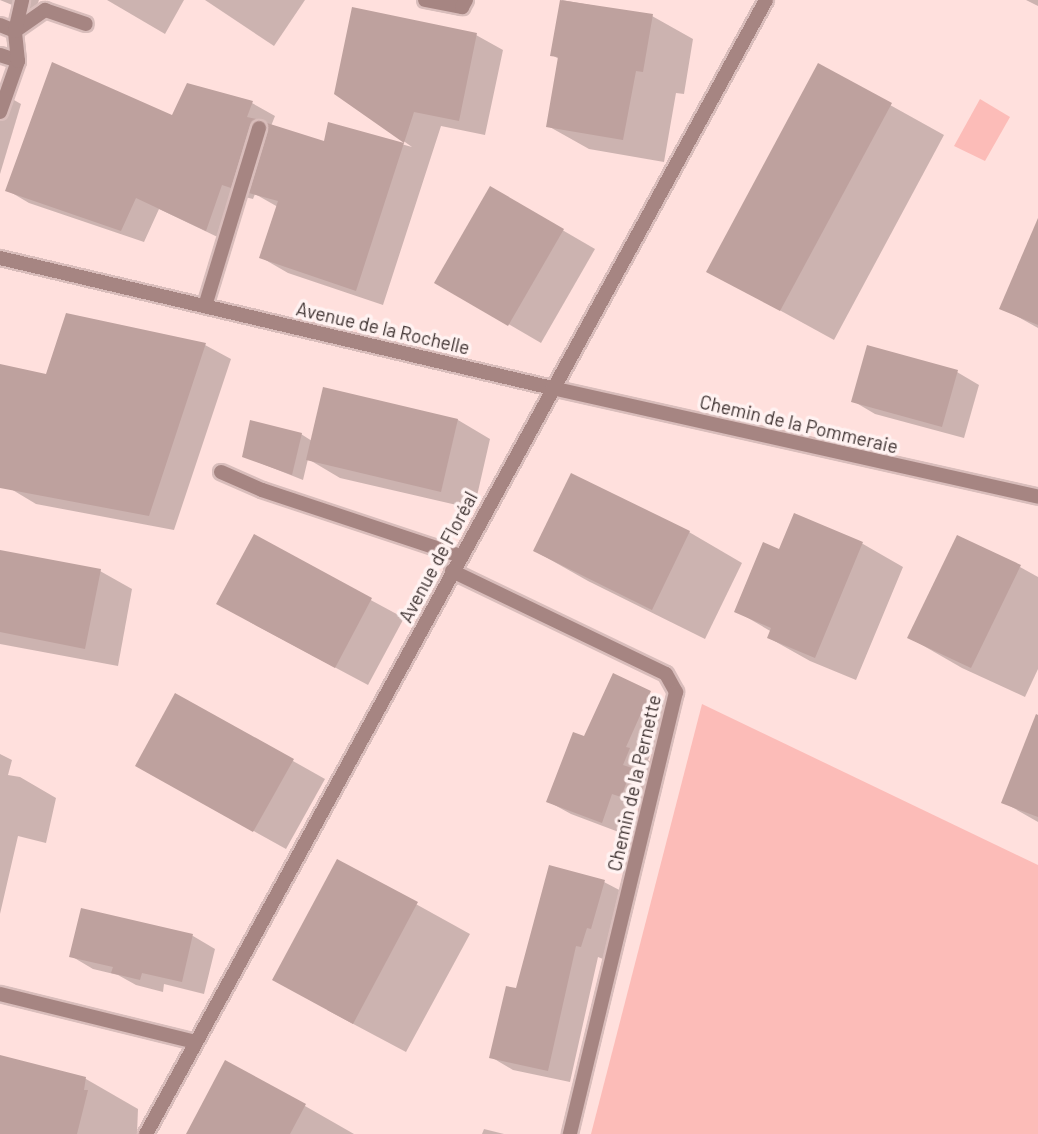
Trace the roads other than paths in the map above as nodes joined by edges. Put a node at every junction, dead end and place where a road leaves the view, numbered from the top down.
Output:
1 (22, 0) edge
2 (425, 0) edge
3 (466, 0) edge
4 (766, 0) edge
5 (86, 23) dead end
6 (0, 25) edge
7 (15, 31) junction
8 (0, 55) edge
9 (18, 61) junction
10 (0, 112) edge
11 (259, 128) dead end
12 (0, 258) edge
13 (205, 306) junction
14 (552, 388) junction
15 (221, 472) dead end
16 (1038, 497) edge
17 (460, 556) junction
18 (452, 571) junction
19 (0, 994) edge
20 (195, 1042) junction
21 (146, 1134) edge
22 (570, 1134) edge

1 - 7 street
2 - 3 street
4 - 14 street, Avenue de Floréal
5 - 7 street
6 - 7 street
7 - 9 street
8 - 9 street
9 - 10 street
11 - 13 street
12 - 13 street, Avenue de la Rochelle
13 - 14 street, Avenue de la Rochelle
14 - 16 street, Chemin de la Pommeraie
14 - 17 street, Avenue de Floréal
15 - 17 street
17 - 18 street, Avenue de Floréal
18 - 20 street, Avenue de Floréal
18 - 22 street, Chemin de la Pernette
19 - 20 street
20 - 21 street, Avenue de Floréal

